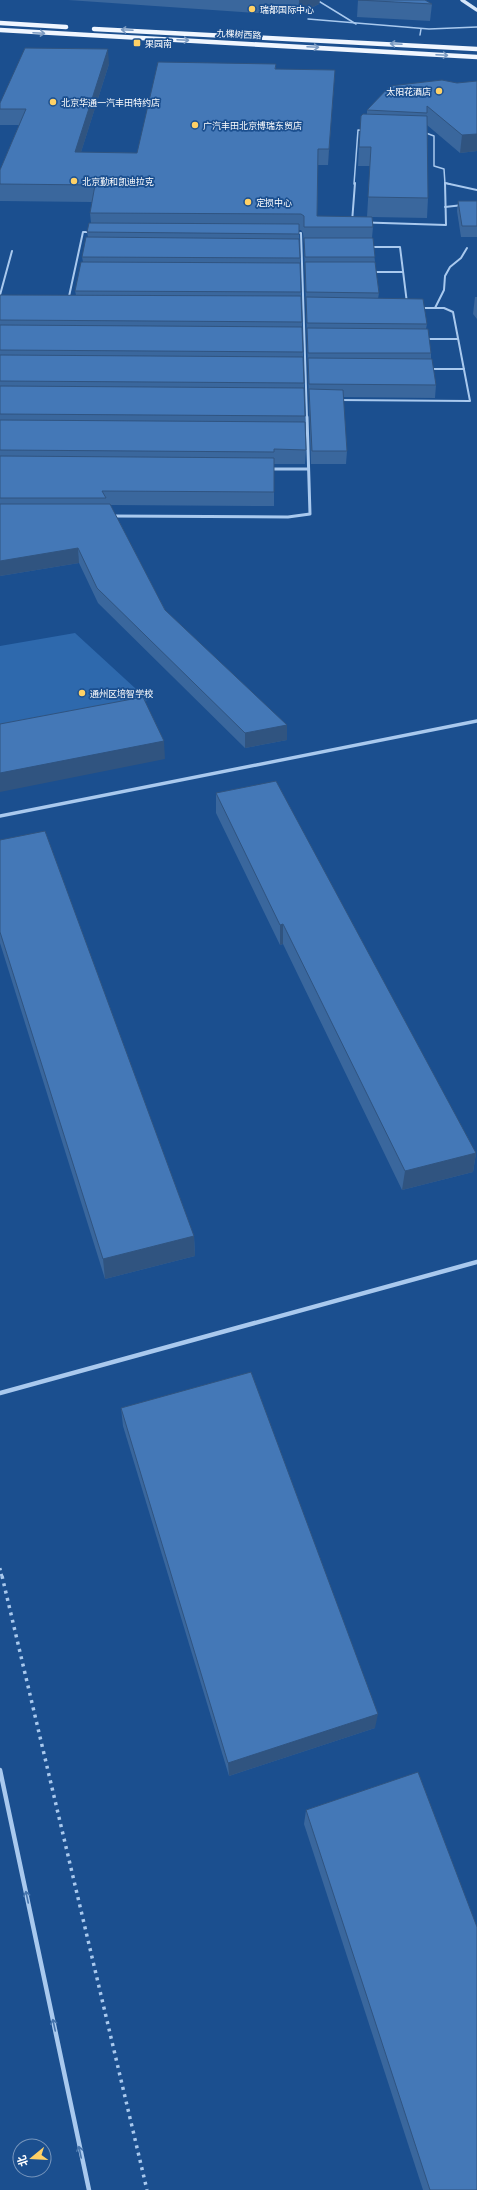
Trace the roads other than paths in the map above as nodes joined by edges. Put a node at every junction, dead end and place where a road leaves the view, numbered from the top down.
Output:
1 (317, 0) edge
2 (462, 0) edge
3 (477, 10) edge
4 (308, 19) dead end
5 (0, 23) edge
6 (356, 24) junction
7 (477, 27) edge
8 (73, 28) dead end
9 (89, 28) dead end
10 (421, 28) junction
11 (0, 30) edge
12 (420, 35) dead end
13 (477, 49) edge
14 (477, 57) edge
15 (444, 182) junction
16 (477, 190) edge
17 (469, 204) edge
18 (445, 207) junction
19 (98, 232) edge
20 (293, 233) edge
21 (80, 246) junction
22 (88, 246) edge
23 (301, 247) junction
24 (309, 247) edge
25 (362, 247) edge
26 (294, 248) edge
27 (467, 248) dead end
28 (12, 251) dead end
29 (74, 271) junction
30 (82, 271) edge
31 (310, 271) edge
32 (294, 272) edge
33 (302, 272) junction
34 (372, 272) edge
35 (403, 272) junction
36 (0, 295) edge
37 (67, 305) edge
38 (295, 307) edge
39 (303, 307) junction
40 (311, 307) edge
41 (408, 307) edge
42 (415, 308) edge
43 (435, 308) junction
44 (296, 338) edge
45 (304, 338) junction
46 (312, 338) edge
47 (420, 339) edge
48 (458, 339) junction
49 (298, 368) edge
50 (305, 368) junction
51 (313, 368) edge
52 (424, 369) edge
53 (464, 369) junction
54 (299, 400) edge
55 (306, 400) junction
56 (314, 400) edge
57 (337, 400) edge
58 (299, 433) edge
59 (307, 434) junction
60 (265, 469) edge
61 (308, 469) junction
62 (104, 516) edge
63 (477, 721) edge
64 (0, 816) edge
65 (477, 1262) edge
66 (0, 1393) edge
67 (0, 1770) edge
68 (88, 2190) edge

1 - 6 street
2 - 3 main road
4 - 6 lane
5 - 8 main road
6 - 10 lane
7 - 10 lane
13 -> 9 main road, 九棵树西路
10 - 12 lane
11 -> 14 main road, 九棵树西路
15 - 16 street
15 - 18 street
15 - 18 street
17 - 18 street
19 - 21 street
20 - 23 street
21 - 22 street
21 - 29 street
23 - 24 street
23 - 26 street
23 - 33 street
25 - 35 street
27 - 43 street
28 - 36 street
29 - 30 street
29 - 37 street
31 - 33 street
32 - 33 street
33 - 39 street
34 - 35 street
35 - 41 street
38 - 39 street
39 - 40 street
39 - 45 street
42 - 43 street
43 - 48 street
44 - 45 street
45 - 46 street
45 - 50 street
47 - 48 street
48 - 53 street
49 - 50 street
50 - 51 street
50 - 55 street
52 - 53 street
53 - 57 street
54 - 55 street
55 - 56 street
55 - 59 street
58 - 59 street
59 - 61 street
60 - 61 street
61 - 62 street
63 - 64 street
65 - 66 street
68 -> 67 lane

